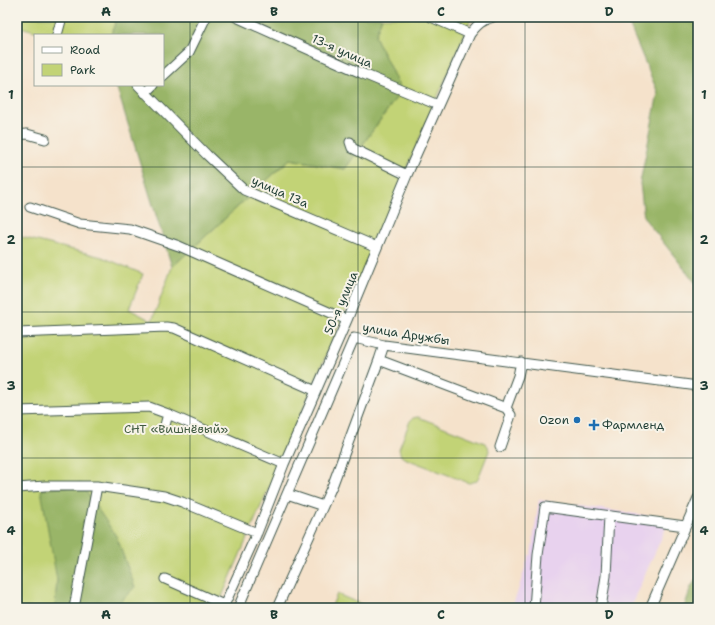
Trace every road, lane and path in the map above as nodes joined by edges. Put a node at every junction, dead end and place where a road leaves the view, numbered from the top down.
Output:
1 (62, 17) edge
2 (206, 17) edge
3 (236, 17) edge
4 (432, 17) edge
5 (493, 17) edge
6 (57, 34) edge
7 (470, 34) junction
8 (164, 75) edge
9 (139, 86) edge
10 (152, 86) edge
11 (145, 93) junction
12 (438, 105) junction
13 (17, 135) edge
14 (45, 139) dead end
15 (350, 142) dead end
16 (407, 175) junction
17 (30, 207) dead end
18 (377, 247) junction
19 (347, 320) junction
20 (17, 333) edge
21 (384, 344) junction
22 (379, 360) junction
23 (521, 362) junction
24 (698, 386) edge
25 (316, 391) junction
26 (506, 408) junction
27 (17, 411) edge
28 (168, 414) junction
29 (164, 429) dead end
30 (500, 447) dead end
31 (284, 464) junction
32 (97, 486) junction
33 (17, 488) edge
34 (287, 494) junction
35 (698, 498) edge
36 (323, 506) junction
37 (609, 516) junction
38 (685, 526) junction
39 (257, 533) junction
40 (165, 579) dead end
41 (224, 607) edge
42 (74, 608) edge
43 (238, 608) edge
44 (277, 608) edge
45 (534, 608) edge
46 (601, 608) edge
47 (650, 608) edge

1 - 6 street
2 - 8 street
3 - 12 street, 13-я улица
4 - 7 street
5 - 7 street, 50-я улица
7 - 12 street, 50-я улица
9 - 11 street, улица 13а
10 - 11 street
11 - 18 street, улица 13а
12 - 16 street, 50-я улица
13 - 14 street
15 - 16 street
16 - 18 street, 50-я улица
17 - 19 street
18 - 19 street, 50-я улица
19 - 25 street, 50-я улица
20 - 25 street
21 - 22 street
21 - 23 street, улица Дружбы
21 - 34 street, улица Дружбы
22 - 26 street
22 - 36 street
23 - 24 street, улица Дружбы
23 - 26 street
25 - 31 street, 50-я улица
26 - 30 street
27 - 28 street
28 - 29 street
28 - 31 street
31 - 39 street, 50-я улица
32 - 33 street
32 - 39 street
32 - 42 street
34 - 36 street
34 - 43 street, улица Дружбы
35 - 38 street
36 - 44 street
37 - 38 street
37 - 45 street
37 - 46 street
38 - 47 street
39 - 41 street, 50-я улица
40 - 41 street

